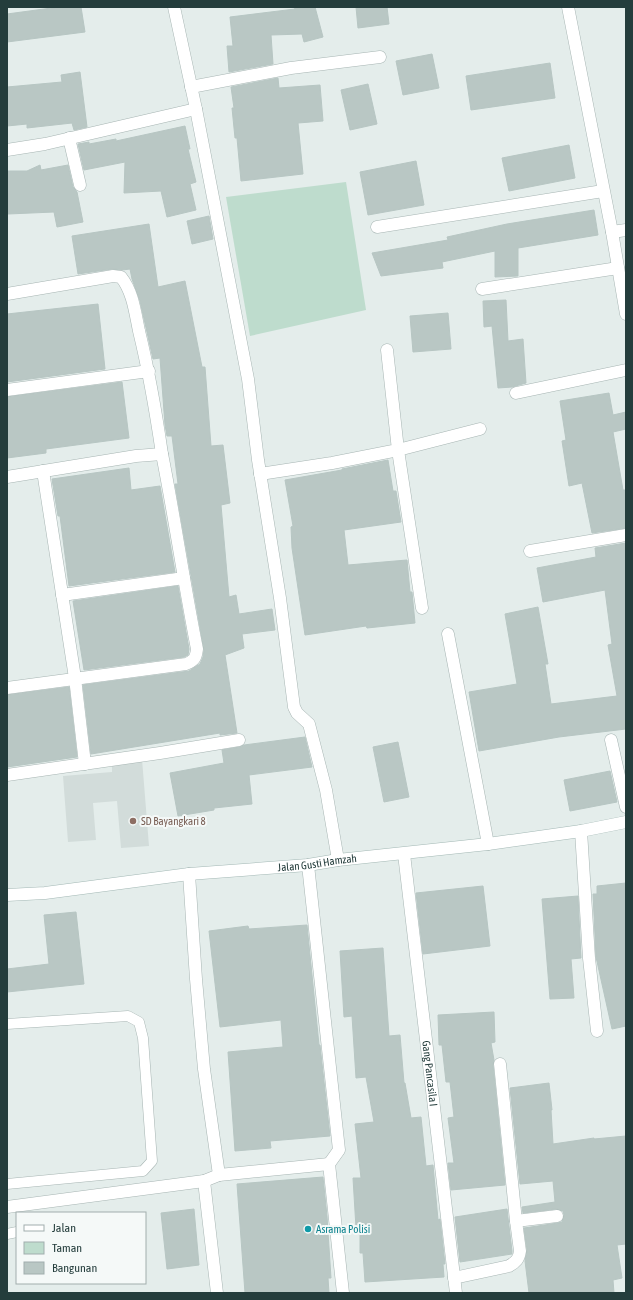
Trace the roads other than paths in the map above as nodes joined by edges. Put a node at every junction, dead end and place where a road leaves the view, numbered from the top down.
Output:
1 (174, 7) edge
2 (568, 7) edge
3 (380, 57) dead end
4 (191, 87) junction
5 (196, 110) junction
6 (69, 138) junction
7 (7, 150) edge
8 (80, 185) dead end
9 (603, 191) junction
10 (377, 227) dead end
11 (626, 230) edge
12 (612, 232) junction
13 (618, 268) junction
14 (482, 289) dead end
15 (7, 294) edge
16 (626, 314) edge
17 (387, 350) dead end
18 (626, 370) edge
19 (149, 371) junction
20 (7, 390) edge
21 (516, 393) dead end
22 (480, 429) dead end
23 (398, 450) junction
24 (162, 454) junction
25 (43, 471) junction
26 (260, 474) junction
27 (7, 477) edge
28 (626, 535) edge
29 (530, 551) dead end
30 (184, 578) junction
31 (62, 595) junction
32 (422, 608) dead end
33 (448, 634) dead end
34 (75, 678) junction
35 (7, 688) edge
36 (239, 740) dead end
37 (611, 740) dead end
38 (85, 764) junction
39 (7, 775) edge
40 (626, 807) edge
41 (626, 822) edge
42 (581, 831) junction
43 (488, 844) junction
44 (404, 854) junction
45 (338, 860) junction
46 (308, 865) junction
47 (190, 874) junction
48 (7, 895) edge
49 (7, 1024) edge
50 (596, 1031) dead end
51 (500, 1064) dead end
52 (329, 1164) junction
53 (219, 1174) junction
54 (204, 1181) junction
55 (7, 1184) edge
56 (7, 1207) edge
57 (557, 1216) dead end
58 (516, 1221) junction
59 (454, 1278) junction
60 (217, 1293) edge
61 (343, 1293) edge
62 (456, 1293) edge

1 - 4 street
2 - 9 street
3 - 4 street
4 - 5 street
5 - 6 street
5 - 26 street
6 - 7 street
6 - 8 street
9 - 10 street
9 - 12 street
11 - 12 street
12 - 13 street
13 - 14 street
13 - 16 street
15 - 19 street
17 - 23 street
18 - 21 street
19 - 20 street
19 - 24 street
22 - 23 street
23 - 26 street
23 - 32 street
24 - 25 street
24 - 30 street
25 - 27 street
25 - 31 street
26 - 45 street
28 - 29 street
30 - 31 street
30 - 34 street
31 - 34 street
33 - 43 street
34 - 35 street
34 - 38 street
36 - 38 street
37 - 40 street
38 - 39 street
41 - 42 street, Jalan Gusti Hamzah
42 - 43 street, Jalan Gusti Hamzah
42 - 50 street
43 - 44 street, Jalan Gusti Hamzah
44 - 45 street, Jalan Gusti Hamzah
44 - 59 street, Gang Pancasila I
45 - 46 street, Jalan Gusti Hamzah
46 - 47 street, Jalan Gusti Hamzah
46 - 52 street
47 - 48 street, Jalan Gusti Hamzah
47 - 53 street
49 - 55 lane
51 - 58 street
52 - 53 street
52 - 61 street
53 - 54 street
54 - 56 street
54 - 60 street
57 - 58 street
58 - 59 street
59 - 62 street, Gang Pancasila I

